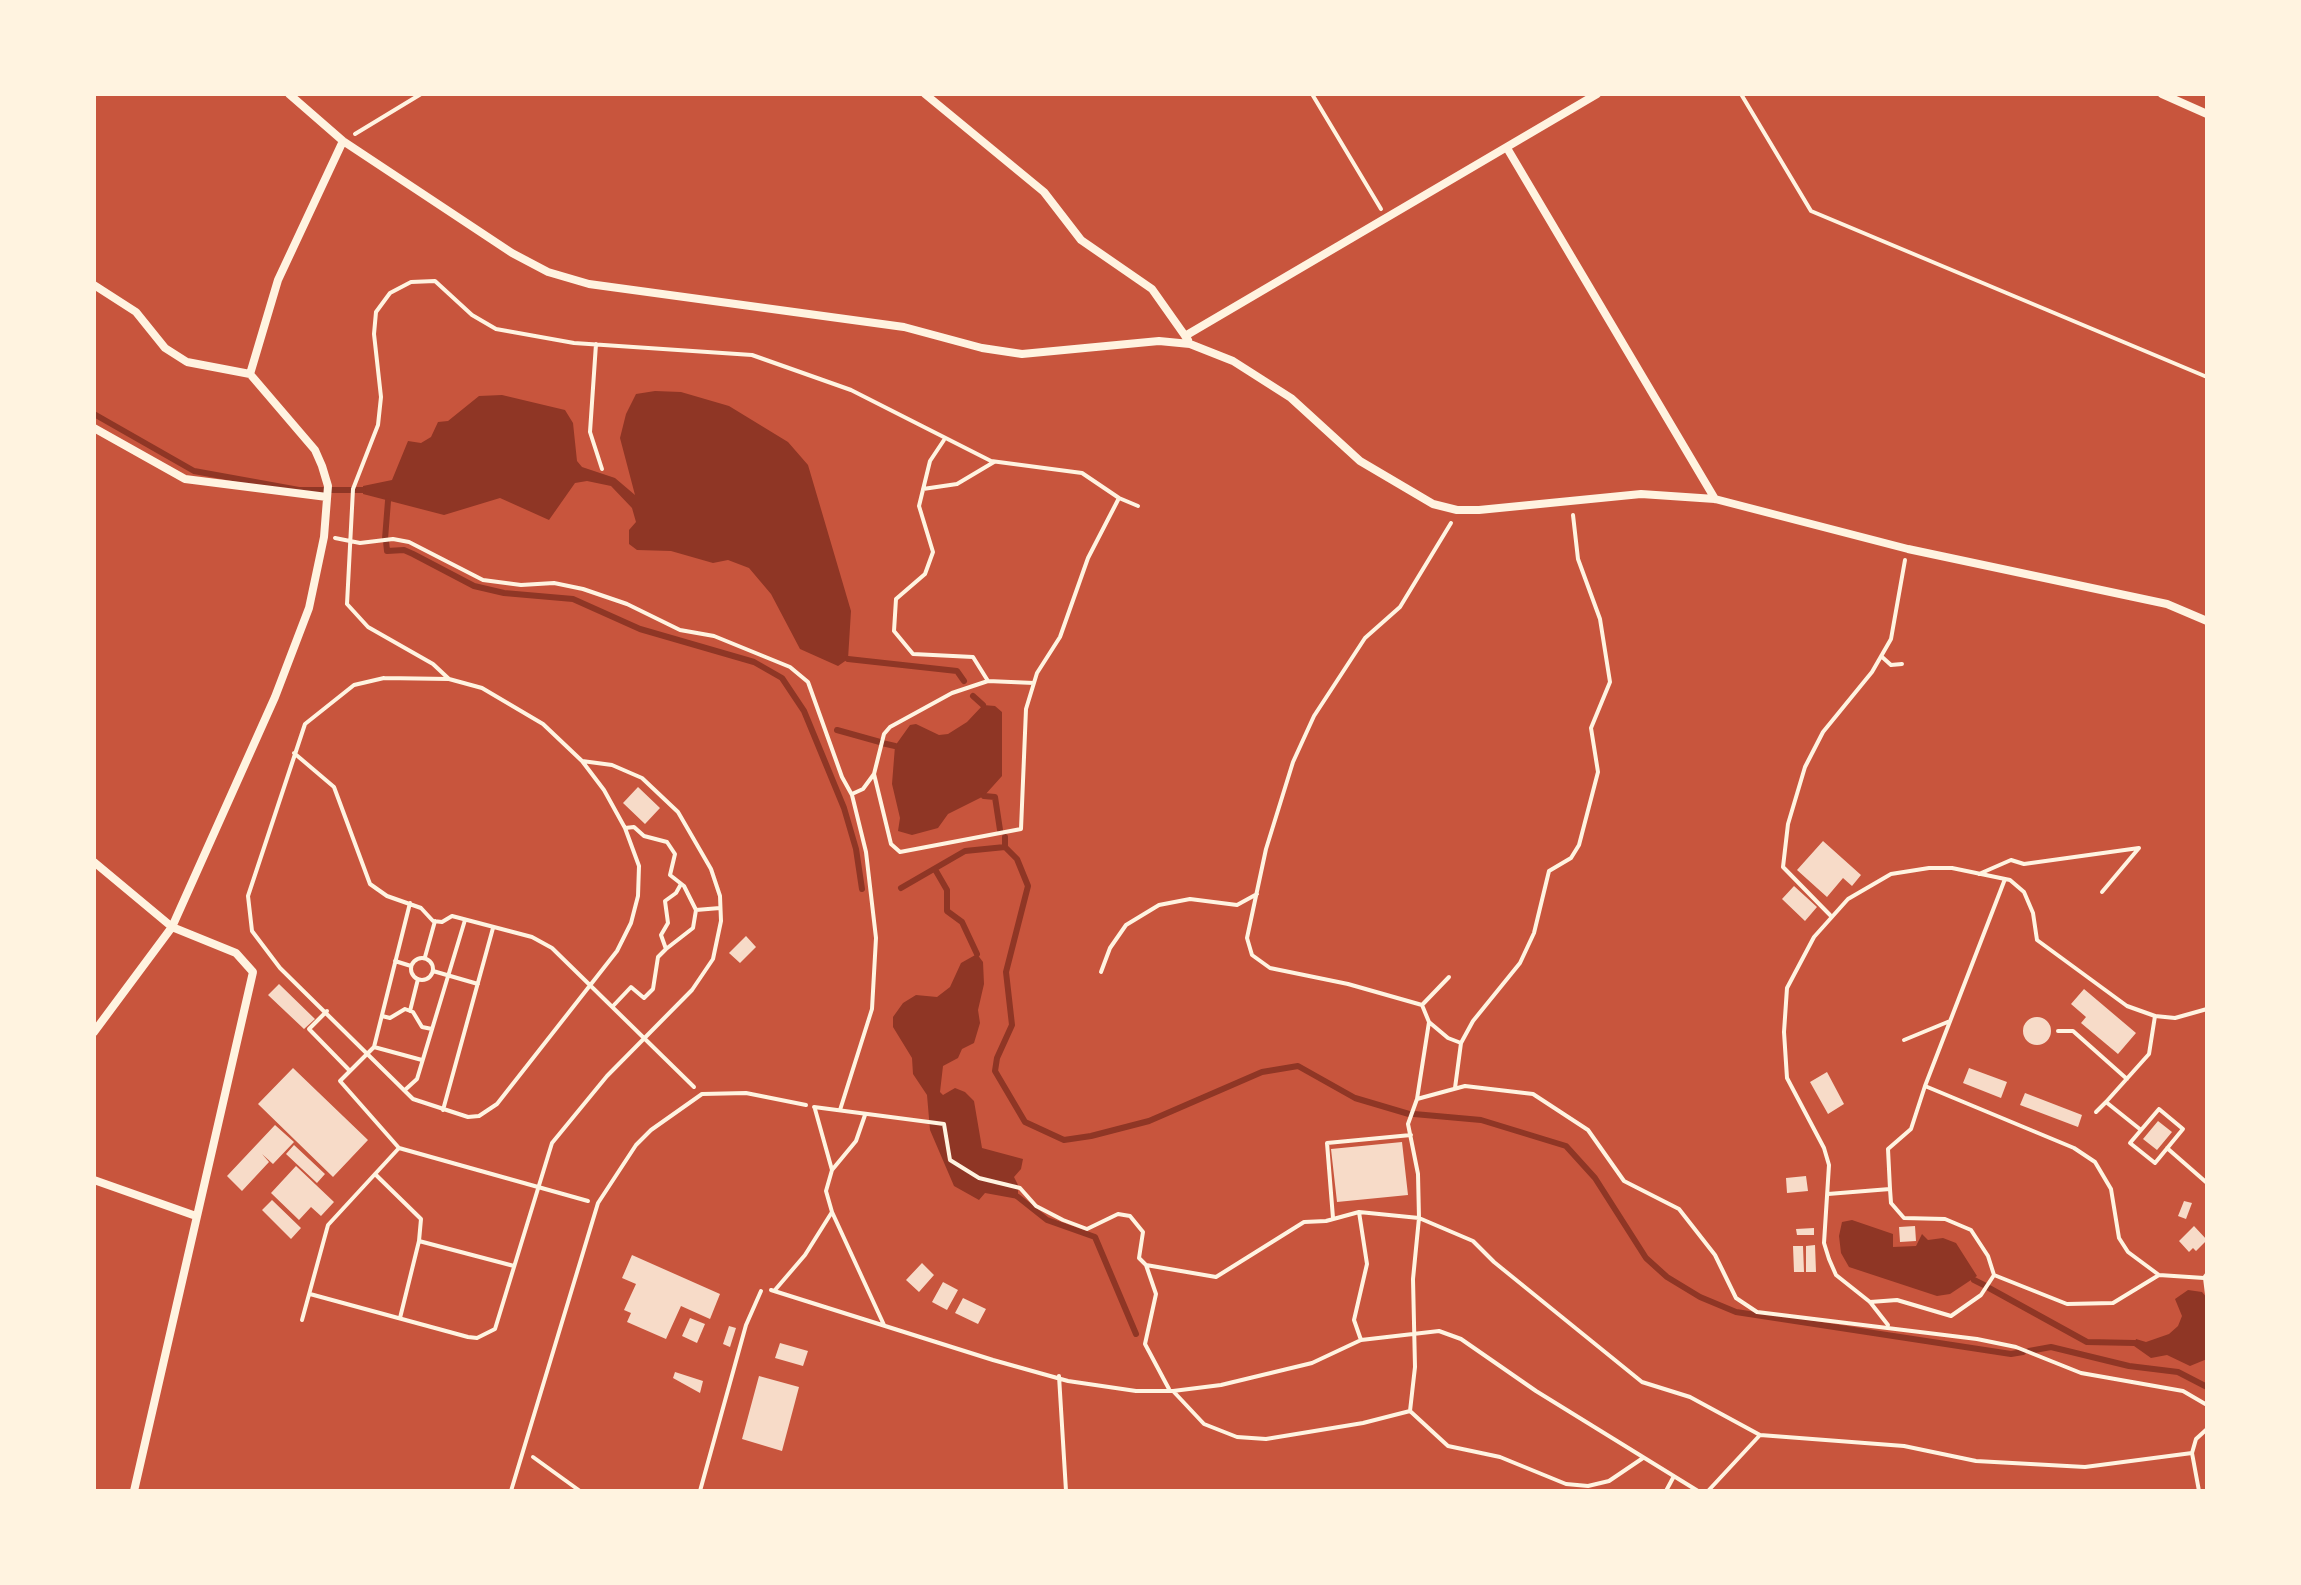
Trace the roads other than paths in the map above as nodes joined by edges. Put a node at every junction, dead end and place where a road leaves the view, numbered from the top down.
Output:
1 (289, 94) edge
2 (925, 94) edge
3 (1597, 94) edge
4 (2162, 94) edge
5 (2207, 114) edge
6 (343, 141) junction
7 (1507, 148) junction
8 (94, 285) edge
9 (1188, 340) junction
10 (250, 374) junction
11 (94, 428) edge
12 (327, 497) junction
13 (1715, 499) junction
14 (2207, 621) edge
15 (94, 862) edge
16 (172, 927) junction
17 (94, 1032) edge
18 (806, 1105) road end
19 (94, 1180) edge
20 (196, 1216) junction
21 (761, 1291) road end
22 (134, 1491) edge
23 (511, 1491) edge
24 (700, 1491) edge

1 - 6 street
2 - 9 street
3 - 7 street
4 - 5 street
6 - 9 street
6 - 10 street
7 - 9 street
7 - 13 street
8 - 10 street
9 - 13 street
10 - 12 street
11 - 12 street
12 - 16 street
13 - 14 street
15 - 16 street
16 - 17 street
16 - 20 street
18 - 23 lane
19 - 20 street
20 - 22 street
21 - 24 lane

